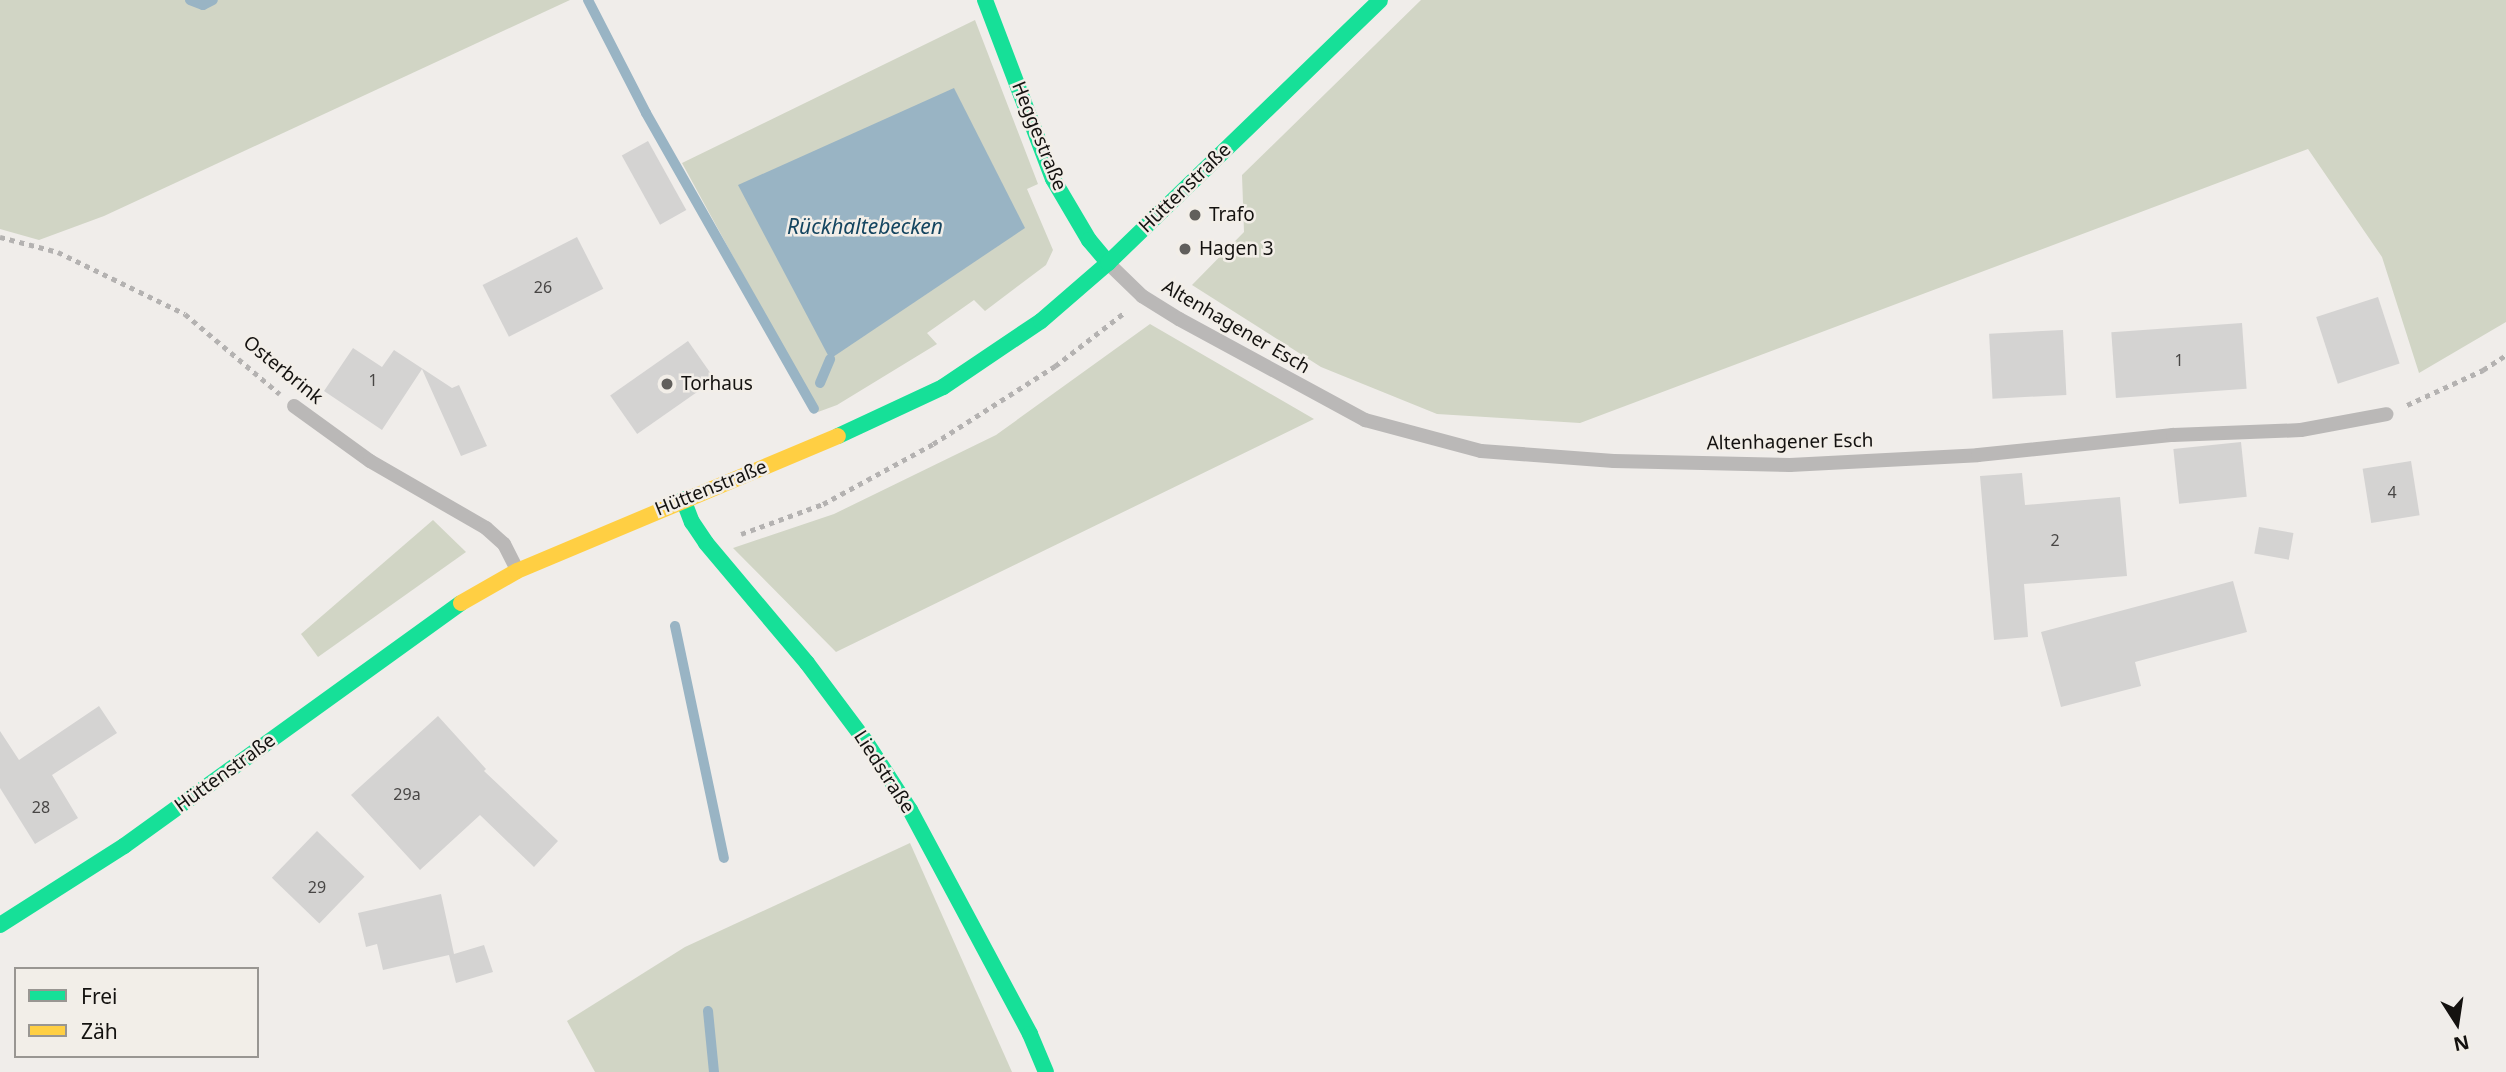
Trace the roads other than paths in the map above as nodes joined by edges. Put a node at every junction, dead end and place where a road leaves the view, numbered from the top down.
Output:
1 (985, 0) edge
2 (1380, 0) edge
3 (1108, 263) junction
4 (294, 406) road end
5 (2387, 414) road end
6 (683, 499) junction
7 (517, 571) junction
8 (0, 925) edge
9 (1046, 1072) edge

1 - 3 main road, Heggestraße
2 - 3 main road, Hüttenstraße
3 - 5 lane, Altenhagener Esch
3 - 6 main road, Hüttenstraße
4 - 7 lane, Osterbrink
6 - 7 main road, Hüttenstraße
6 - 9 main road, Liedstraße
7 - 8 main road, Hüttenstraße

